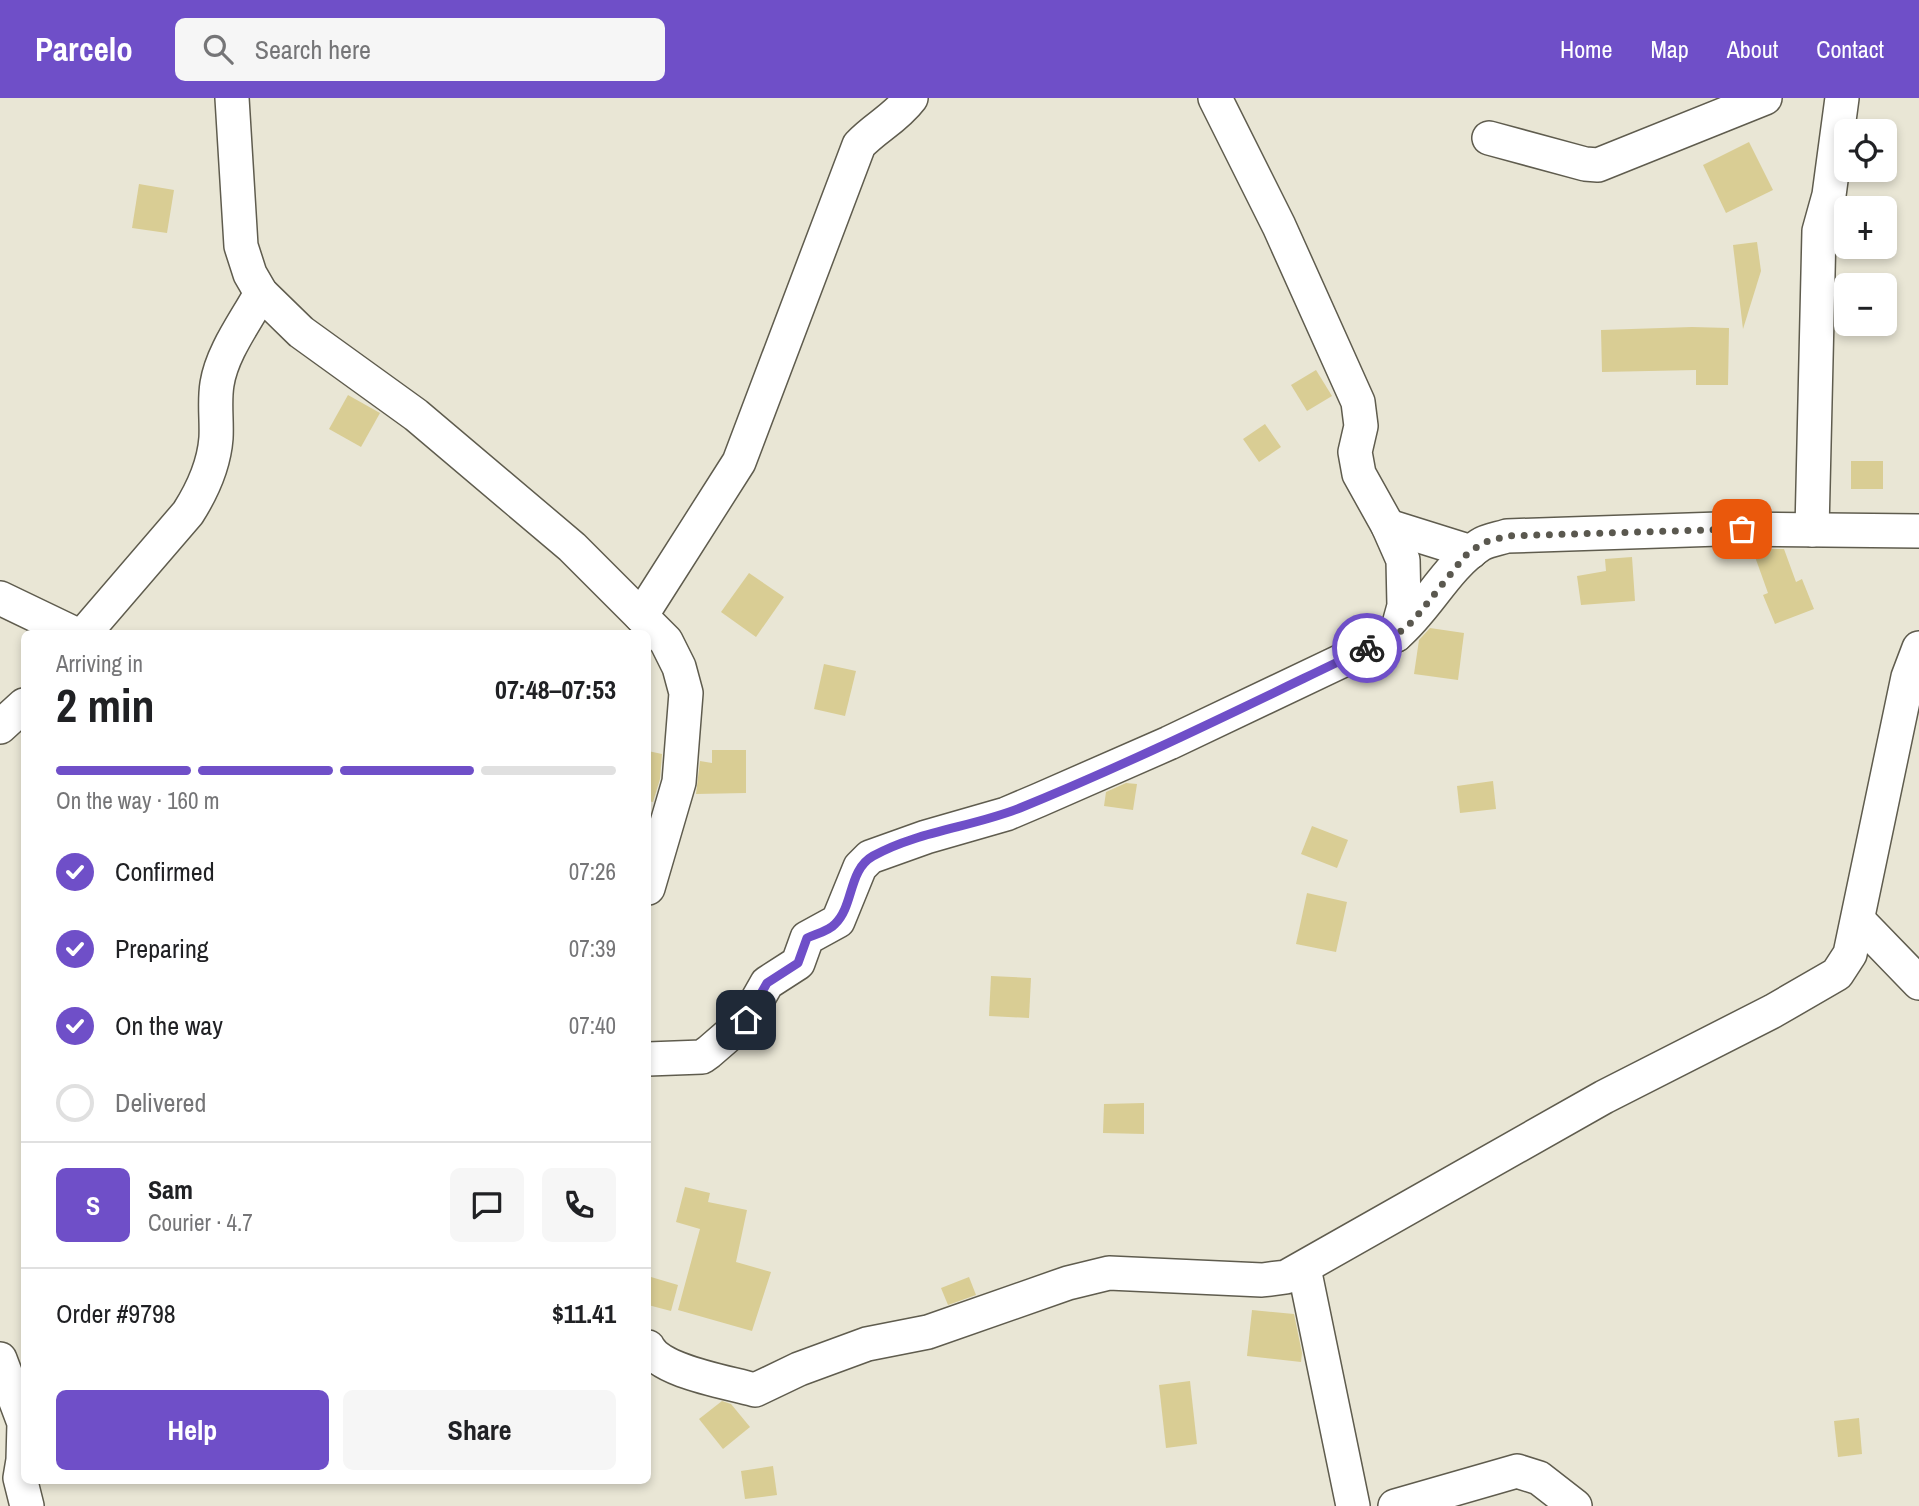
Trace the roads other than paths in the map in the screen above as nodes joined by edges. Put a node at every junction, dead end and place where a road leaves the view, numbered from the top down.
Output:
1 (232, 98) edge
2 (911, 98) edge
3 (1215, 98) edge
4 (1765, 98) edge
5 (1842, 98) edge
6 (1489, 138) dead end
7 (261, 293) junction
8 (1388, 526) junction
9 (1812, 530) junction
10 (1919, 531) edge
11 (1471, 552) junction
12 (0, 598) edge
13 (641, 616) junction
14 (67, 630) edge
15 (87, 630) edge
16 (1396, 635) junction
17 (1919, 648) edge
18 (21, 708) edge
19 (0, 727) edge
20 (651, 878) edge
21 (1859, 920) junction
22 (1919, 983) edge
23 (651, 1059) edge
24 (1304, 1268) junction
25 (651, 1354) edge
26 (0, 1359) edge
27 (21, 1415) edge
28 (22, 1484) edge
29 (27, 1506) edge
30 (1353, 1506) edge
31 (1395, 1506) edge
32 (1575, 1506) edge

1 - 7 street
2 - 13 street
3 - 8 street
4 - 6 street
5 - 9 street
7 - 13 street
7 - 15 street
8 - 11 street
8 - 16 street
9 - 10 street
9 - 11 street
11 - 16 street
12 - 14 street
13 - 20 street
16 - 23 street
17 - 21 street
18 - 19 street
21 - 22 street
21 - 24 street
24 - 25 street
24 - 30 street
26 - 27 street
28 - 29 street
31 - 32 street

